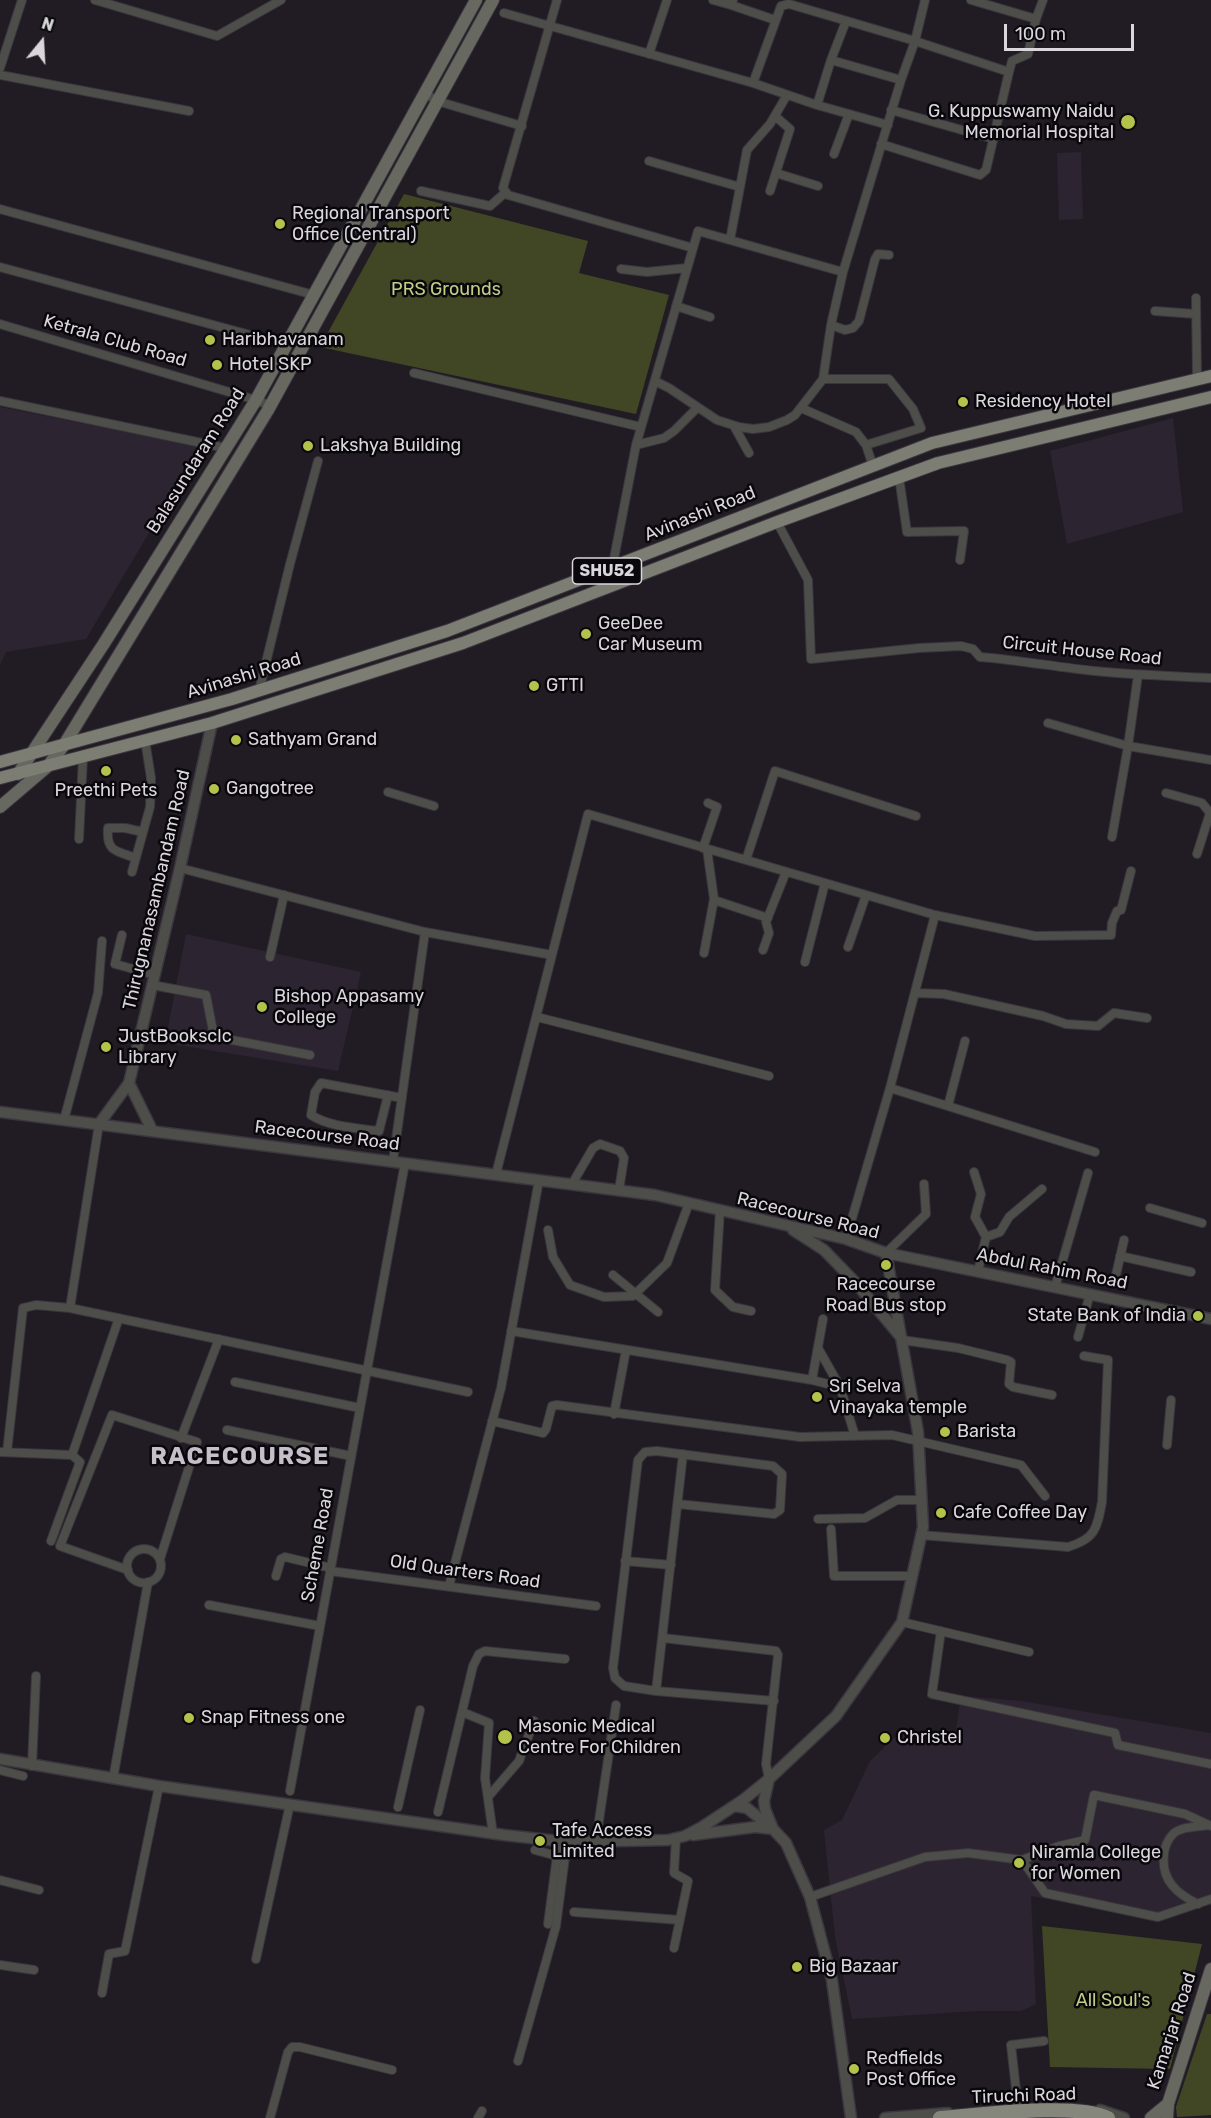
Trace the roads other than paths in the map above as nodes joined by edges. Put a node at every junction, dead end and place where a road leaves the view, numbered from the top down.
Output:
1 (22, 0) edge
2 (95, 0) edge
3 (281, 0) edge
4 (476, 0) edge
5 (493, 0) edge
6 (557, 0) edge
7 (667, 0) edge
8 (713, 0) edge
9 (925, 0) edge
10 (971, 0) edge
11 (1043, 0) edge
12 (789, 2) edge
13 (732, 3) edge
14 (504, 13) dead end
15 (1036, 19) junction
16 (775, 20) junction
17 (846, 21) junction
18 (550, 27) junction
19 (915, 41) junction
20 (649, 54) junction
21 (831, 60) junction
22 (0, 68) edge
23 (1009, 72) junction
24 (0, 75) edge
25 (901, 80) junction
26 (753, 83) junction
27 (425, 93) junction
28 (787, 95) junction
29 (437, 101) junction
30 (817, 105) junction
31 (891, 110) junction
32 (189, 111) dead end
33 (849, 114) junction
34 (775, 116) junction
35 (888, 124) junction
36 (522, 126) junction
37 (994, 139) junction
38 (881, 144) junction
39 (834, 154) dead end
40 (649, 161) dead end
41 (776, 173) junction
42 (819, 186) dead end
43 (740, 187) junction
44 (421, 191) dead end
45 (770, 191) dead end
46 (506, 192) junction
47 (0, 209) edge
48 (730, 240) junction
49 (693, 248) junction
50 (890, 255) dead end
51 (0, 267) edge
52 (329, 267) junction
53 (687, 268) junction
54 (621, 269) dead end
55 (843, 272) junction
56 (343, 274) junction
57 (314, 295) junction
58 (1196, 298) dead end
59 (676, 306) junction
60 (1155, 311) dead end
61 (1196, 314) junction
62 (710, 317) dead end
63 (0, 324) edge
64 (831, 325) junction
65 (287, 345) junction
66 (414, 373) dead end
67 (1211, 376) edge
68 (824, 379) junction
69 (1197, 380) junction
70 (655, 381) junction
71 (1211, 397) edge
72 (256, 400) junction
73 (0, 401) edge
74 (271, 406) junction
75 (697, 408) junction
76 (801, 408) junction
77 (734, 426) junction
78 (641, 427) junction
79 (636, 445) junction
80 (866, 445) junction
81 (226, 448) junction
82 (748, 453) dead end
83 (318, 461) dead end
84 (873, 466) junction
85 (899, 477) junction
86 (777, 522) junction
87 (960, 560) dead end
88 (612, 569) junction
89 (1138, 675) junction
90 (1211, 678) edge
91 (260, 691) junction
92 (212, 723) junction
93 (1048, 723) dead end
94 (145, 740) junction
95 (64, 745) junction
96 (1128, 746) junction
97 (31, 754) junction
98 (83, 757) junction
99 (1211, 760) edge
100 (0, 762) edge
101 (48, 766) junction
102 (18, 774) junction
103 (0, 778) edge
104 (388, 792) dead end
105 (1166, 793) dead end
106 (708, 802) dead end
107 (434, 806) dead end
108 (0, 807) edge
109 (916, 816) dead end
110 (143, 832) junction
111 (1112, 837) dead end
112 (79, 839) dead end
113 (705, 848) junction
114 (1197, 854) dead end
115 (136, 858) junction
116 (746, 860) junction
117 (180, 868) junction
118 (1131, 871) dead end
119 (132, 872) dead end
120 (786, 872) junction
121 (825, 884) junction
122 (285, 895) junction
123 (866, 895) junction
124 (714, 900) junction
125 (935, 915) junction
126 (768, 918) junction
127 (425, 932) junction
128 (122, 934) dead end
129 (102, 941) dead end
130 (848, 947) dead end
131 (763, 950) dead end
132 (704, 954) dead end
133 (552, 955) junction
134 (270, 957) dead end
135 (805, 962) dead end
136 (153, 980) junction
137 (915, 993) junction
138 (537, 1017) junction
139 (1147, 1018) dead end
140 (965, 1041) dead end
141 (310, 1055) dead end
142 (769, 1076) dead end
143 (129, 1083) junction
144 (890, 1088) junction
145 (388, 1095) junction
146 (402, 1098) junction
147 (948, 1106) junction
148 (0, 1112) edge
149 (64, 1120) junction
150 (99, 1124) junction
151 (152, 1130) junction
152 (1095, 1152) dead end
153 (393, 1161) junction
154 (405, 1163) junction
155 (974, 1172) dead end
156 (1088, 1173) dead end
157 (496, 1174) junction
158 (539, 1180) junction
159 (572, 1184) junction
160 (924, 1184) dead end
161 (1042, 1189) dead end
162 (619, 1190) junction
163 (689, 1203) junction
164 (1150, 1208) dead end
165 (720, 1210) junction
166 (1202, 1223) dead end
167 (787, 1226) junction
168 (549, 1230) dead end
169 (986, 1238) junction
170 (846, 1239) junction
171 (1124, 1240) dead end
172 (886, 1253) junction
173 (1120, 1256) junction
174 (978, 1272) junction
175 (1191, 1272) dead end
176 (613, 1275) dead end
177 (1115, 1279) dead end
178 (1055, 1287) junction
179 (635, 1294) junction
180 (1090, 1294) junction
181 (70, 1308) junction
182 (751, 1311) dead end
183 (658, 1312) dead end
184 (119, 1318) junction
185 (823, 1319) dead end
186 (1211, 1319) edge
187 (511, 1331) junction
188 (1078, 1337) dead end
189 (219, 1339) junction
190 (902, 1339) junction
191 (818, 1348) junction
192 (626, 1350) junction
193 (1084, 1356) dead end
194 (367, 1370) junction
195 (812, 1380) junction
196 (236, 1382) dead end
197 (840, 1387) junction
198 (468, 1392) dead end
199 (1052, 1395) dead end
200 (1171, 1400) dead end
201 (360, 1408) junction
202 (614, 1414) junction
203 (492, 1420) junction
204 (227, 1430) dead end
205 (855, 1436) junction
206 (181, 1438) junction
207 (918, 1443) junction
208 (1167, 1445) dead end
209 (4, 1452) edge
210 (683, 1454) junction
211 (72, 1455) junction
212 (351, 1456) junction
213 (1045, 1496) dead end
214 (921, 1500) junction
215 (678, 1504) junction
216 (818, 1518) dead end
217 (831, 1529) dead end
218 (921, 1535) junction
219 (51, 1541) dead end
220 (160, 1559) junction
221 (625, 1561) junction
222 (671, 1565) junction
223 (330, 1569) junction
224 (128, 1570) junction
225 (276, 1576) dead end
226 (912, 1576) junction
227 (148, 1582) junction
228 (449, 1586) junction
229 (209, 1605) dead end
230 (596, 1606) dead end
231 (902, 1622) junction
232 (320, 1626) junction
233 (941, 1632) junction
234 (663, 1638) junction
235 (1029, 1652) dead end
236 (565, 1659) dead end
237 (36, 1676) dead end
238 (656, 1691) junction
239 (774, 1701) junction
240 (616, 1705) dead end
241 (420, 1710) dead end
242 (462, 1712) junction
243 (534, 1721) dead end
244 (0, 1759) edge
245 (1211, 1764) edge
246 (32, 1766) junction
247 (0, 1770) edge
248 (23, 1776) dead end
249 (113, 1779) junction
250 (769, 1779) junction
251 (159, 1786) junction
252 (290, 1791) dead end
253 (488, 1797) junction
254 (290, 1804) junction
255 (734, 1806) junction
256 (398, 1807) dead end
257 (438, 1812) dead end
258 (1210, 1826) edge
259 (773, 1829) junction
260 (494, 1834) junction
261 (680, 1837) junction
262 (563, 1841) junction
263 (596, 1841) junction
264 (535, 1850) dead end
265 (557, 1856) junction
266 (1022, 1860) junction
267 (0, 1880) edge
268 (39, 1890) dead end
269 (810, 1896) junction
270 (1211, 1899) edge
271 (1198, 1904) junction
272 (574, 1912) dead end
273 (680, 1920) junction
274 (548, 1924) dead end
275 (674, 1948) dead end
276 (256, 1959) dead end
277 (0, 1965) edge
278 (1211, 1969) edge
279 (34, 1970) dead end
280 (102, 1993) dead end
281 (1044, 2042) dead end
282 (518, 2061) dead end
283 (392, 2070) dead end
284 (1168, 2104) junction
285 (1018, 2107) junction
286 (270, 2118) edge
287 (851, 2118) edge
288 (885, 2118) edge
289 (940, 2118) edge
290 (1108, 2118) edge
291 (1124, 2118) edge
292 (1151, 2118) edge
293 (1167, 2118) edge

1 - 22 street
2 - 3 street
4 - 27 main road, Balasundaram Road
5 - 29 main road, Balasundaram Road
6 - 18 street
7 - 20 street
8 - 13 street
9 - 19 street
10 - 15 street
11 - 15 street
12 - 16 street
12 - 17 street
13 - 16 street
14 - 18 street
15 - 23 street
16 - 26 street
17 - 19 street
17 - 21 street
18 - 20 street
18 - 36 street
19 - 23 street
19 - 25 street
20 - 26 street
21 - 25 street
21 - 30 street
23 - 37 street
24 - 32 street
25 - 31 street
26 - 28 street
27 - 29 street
27 - 52 main road, Balasundaram Road
28 - 30 street
28 - 34 street
29 - 36 street
29 - 56 main road, Balasundaram Road
30 - 33 street
31 - 35 street
31 - 37 street
33 - 35 street
33 - 39 street
34 - 41 street
34 - 43 street
35 - 38 street
36 - 46 street
37 - 38 street
38 - 55 street
40 - 43 street
41 - 42 street
41 - 45 street
43 - 48 street
44 - 46 street
46 - 49 street
47 - 57 street
48 - 49 street
48 - 55 street
49 - 53 street
50 - 64 street
51 - 65 street
52 - 56 main road
52 - 57 main road, Balasundaram Road
53 - 54 street
53 - 59 street
55 - 64 street
56 - 74 main road, Balasundaram Road
57 - 65 main road, Balasundaram Road
58 - 61 street
59 - 62 street
59 - 70 street
60 - 61 street
61 - 69 street
63 - 72 street, Ketrala Club Road
64 - 68 street
65 - 72 main road, Balasundaram Road
66 - 78 street
67 - 69 main road, Avinashi Road / SHU52
68 - 76 street
68 - 80 street
69 - 84 main road, Avinashi Road / SHU52
70 - 75 street
70 - 78 street
71 - 85 main road, Avinashi Road / SHU52
72 - 74 street, Ketrala Club Road
72 - 81 main road, Balasundaram Road
73 - 81 street
74 - 95 main road, Balasundaram Road
75 - 77 street
75 - 79 street
76 - 77 street
76 - 80 street
77 - 82 street
78 - 79 street
79 - 88 street
80 - 84 street
81 - 97 main road, Balasundaram Road
83 - 91 street
84 - 88 main road, Avinashi Road / SHU52
85 - 86 main road, Avinashi Road / SHU52
85 - 87 street
86 - 89 street, Circuit House Road
86 - 92 main road, Avinashi Road / SHU52
88 - 91 main road, Avinashi Road / SHU52
89 - 90 street, Circuit House Road
89 - 96 street
91 - 95 main road, Avinashi Road / SHU52
92 - 94 main road, Avinashi Road / SHU52
92 - 117 street, Thirugnanasambandam Road
93 - 96 street
94 - 98 main road, Avinashi Road / SHU52
94 - 110 street
95 - 97 main road, Avinashi Road / SHU52
95 - 101 main road, Balasundaram Road
96 - 99 street
96 - 111 street
97 - 100 main road, Avinashi Road / SHU52
97 - 102 main road, Balasundaram Road
98 - 101 main road, Avinashi Road / SHU52
98 - 112 street
101 - 102 main road, Avinashi Road / SHU52
101 - 108 main road, Balasundaram Road
102 - 103 main road, Avinashi Road / SHU52
104 - 107 street
105 - 114 street
106 - 113 street
109 - 116 street
110 - 115 street
110 - 115 street
113 - 116 street
113 - 124 street
113 - 133 street
115 - 119 street
116 - 120 street
117 - 122 street
117 - 136 street, Thirugnanasambandam Road
118 - 125 street
120 - 121 street
120 - 126 street
121 - 123 street
121 - 135 street
122 - 127 street
122 - 134 street
123 - 125 street
123 - 130 street
124 - 126 street
124 - 132 street
125 - 137 street
126 - 131 street
127 - 133 street
127 - 146 street
128 - 136 street
129 - 149 street
133 - 138 street
136 - 141 street
136 - 143 street, Thirugnanasambandam Road
137 - 139 street
137 - 144 street
138 - 142 street
138 - 157 street
140 - 147 street
143 - 150 street
143 - 151 street
144 - 147 street
144 - 170 street
145 - 145 street
145 - 146 street
146 - 153 street
147 - 152 street
148 - 149 street, Racecourse Road
149 - 150 street, Racecourse Road
150 - 151 street, Racecourse Road
150 - 181 street
151 - 153 street, Racecourse Road
153 - 154 street, Racecourse Road
154 - 157 street, Racecourse Road
154 - 194 street, Scheme Road
155 - 169 street
156 - 178 street
157 - 158 street, Racecourse Road
158 - 159 street, Racecourse Road
158 - 187 street
159 - 162 street, Racecourse Road
159 - 162 street
160 - 172 street
161 - 169 street
162 - 163 street, Racecourse Road
163 - 165 street, Racecourse Road
163 - 179 street
164 - 166 street
165 - 167 street, Racecourse Road
165 - 182 street
167 - 170 street, Racecourse Road
167 - 190 street
168 - 179 street
169 - 174 street
170 - 172 street, Racecourse Road
171 - 173 street
172 - 174 street, Abdul Rahim Road
172 - 190 street, Racecourse Road
173 - 175 street
173 - 177 street
174 - 178 street, Abdul Rahim Road
176 - 179 street
178 - 180 street, Abdul Rahim Road
179 - 183 street
180 - 186 street, Abdul Rahim Road
180 - 188 street
181 - 184 street
181 - 209 street
184 - 189 street
184 - 211 street
185 - 191 street
187 - 192 street
187 - 203 street
189 - 194 street
189 - 206 street
190 - 199 street
190 - 207 street, Racecourse Road
191 - 195 street
191 - 197 street
192 - 195 street
192 - 202 street
193 - 218 street
194 - 198 street
194 - 201 street, Scheme Road
195 - 197 street
196 - 201 street
197 - 205 street
200 - 208 street
201 - 212 street, Scheme Road
202 - 203 street
202 - 205 street
203 - 228 street
204 - 212 street
205 - 207 street
206 - 220 street
206 - 224 street
207 - 213 street
207 - 214 street, Racecourse Road
209 - 211 street
210 - 215 street
210 - 215 street
210 - 221 street
211 - 219 street
212 - 223 street, Scheme Road
214 - 216 street
214 - 218 street, Racecourse Road
215 - 222 street
217 - 226 street
218 - 226 street, Racecourse Road
220 - 224 street
220 - 227 street
221 - 222 street
221 - 238 street
222 - 234 street
223 - 225 street, Old Quarters Road
223 - 228 street, Old Quarters Road
223 - 232 street, Scheme Road
224 - 227 street
226 - 231 street, Racecourse Road
227 - 249 street
228 - 230 street, Old Quarters Road
229 - 232 street
231 - 233 street
231 - 250 street, Racecourse Road
232 - 252 street, Scheme Road
233 - 235 street
233 - 245 street
234 - 238 street
234 - 239 street
236 - 242 street
237 - 246 street
238 - 239 street
239 - 250 street
240 - 263 street
241 - 256 street
242 - 253 street
242 - 257 street
243 - 253 street
244 - 246 street, Racecourse Road
246 - 249 street, Racecourse Road
247 - 248 street
249 - 251 street, Racecourse Road
250 - 255 street, Racecourse Road
250 - 259 street
251 - 254 street, Racecourse Road
251 - 280 street
253 - 260 street
254 - 260 street, Racecourse Road
254 - 276 street
255 - 259 street
255 - 261 street, Racecourse Road
258 - 266 street
258 - 271 street
259 - 261 street
259 - 269 street
260 - 262 street, Racecourse Road
261 - 263 street, Racecourse Road
261 - 273 street
262 - 263 street, Racecourse Road
262 - 265 street
262 - 282 street
264 - 265 street
265 - 274 street
266 - 269 street
266 - 271 street
267 - 268 street
269 - 287 street
270 - 271 street
272 - 273 street
273 - 275 street
277 - 279 street
278 - 284 main road, Kamarjar Road
281 - 285 street
283 - 286 street
284 - 292 main road
284 - 293 main road, Kamarjar Road
285 - 288 street
285 - 291 street
289 - 290 highway, Tiruchi Road

